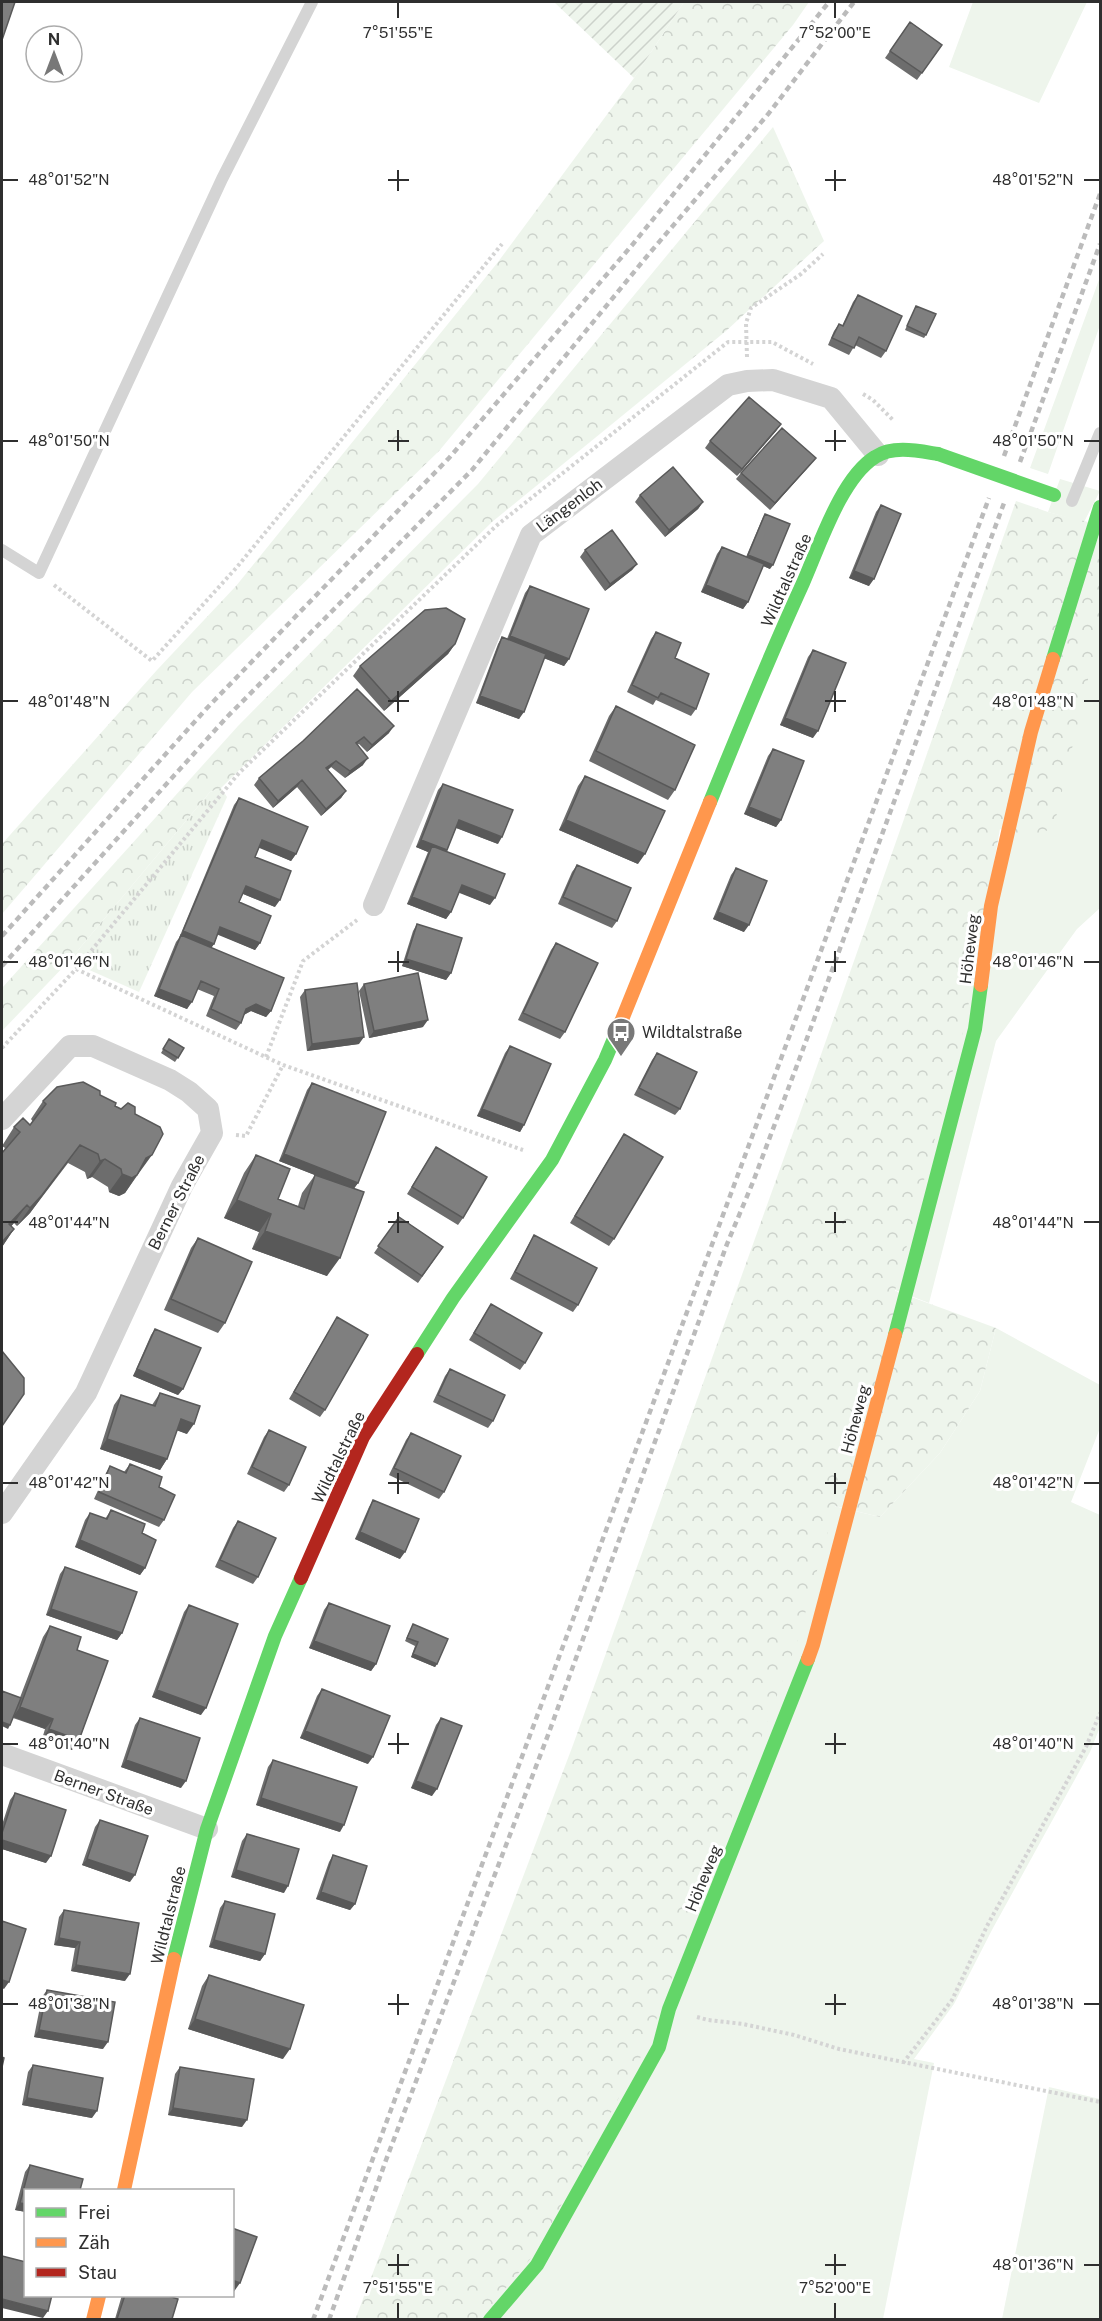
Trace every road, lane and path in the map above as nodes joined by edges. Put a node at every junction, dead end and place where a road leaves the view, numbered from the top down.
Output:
1 (312, 2) edge
2 (502, 244) dead end
3 (823, 254) dead end
4 (747, 381) junction
5 (1101, 432) edge
6 (878, 455) junction
7 (1089, 504) edge
8 (496, 526) dead end
9 (2, 550) edge
10 (39, 573) junction
11 (374, 905) joint
12 (76, 969) junction
13 (2, 1048) edge
14 (266, 1057) junction
15 (283, 1065) junction
16 (2, 1119) edge
17 (212, 1133) junction
18 (552, 1160) junction
19 (2, 1513) edge
20 (1101, 1713) edge
21 (2, 1754) edge
22 (207, 1829) junction
23 (669, 2008) junction
24 (903, 2063) junction
25 (1101, 2102) edge
26 (124, 2189) edge
27 (98, 2297) edge
28 (93, 2319) edge
29 (489, 2319) edge

1 - 10 lane
2 - 10 path
3 - 4 path
4 - 6 street, Längenloh
4 - 11 street, Längenloh
5 - 7 lane
6 - 7 street, bridge
6 - 18 street, Wildtalstraße
7 - 23 street, Höheweg
8 - 12 path
9 - 10 lane
11 - 14 path
12 - 13 path
12 - 14 path
14 - 15 path
15 - 17 path
15 - 18 path
16 - 17 street
17 - 19 street, Berner Straße
18 - 22 street, Wildtalstraße
20 - 24 path
21 - 22 street, Berner Straße
22 - 26 street, Wildtalstraße
23 - 24 path
23 - 29 street, Höheweg
24 - 25 path
27 - 28 street

